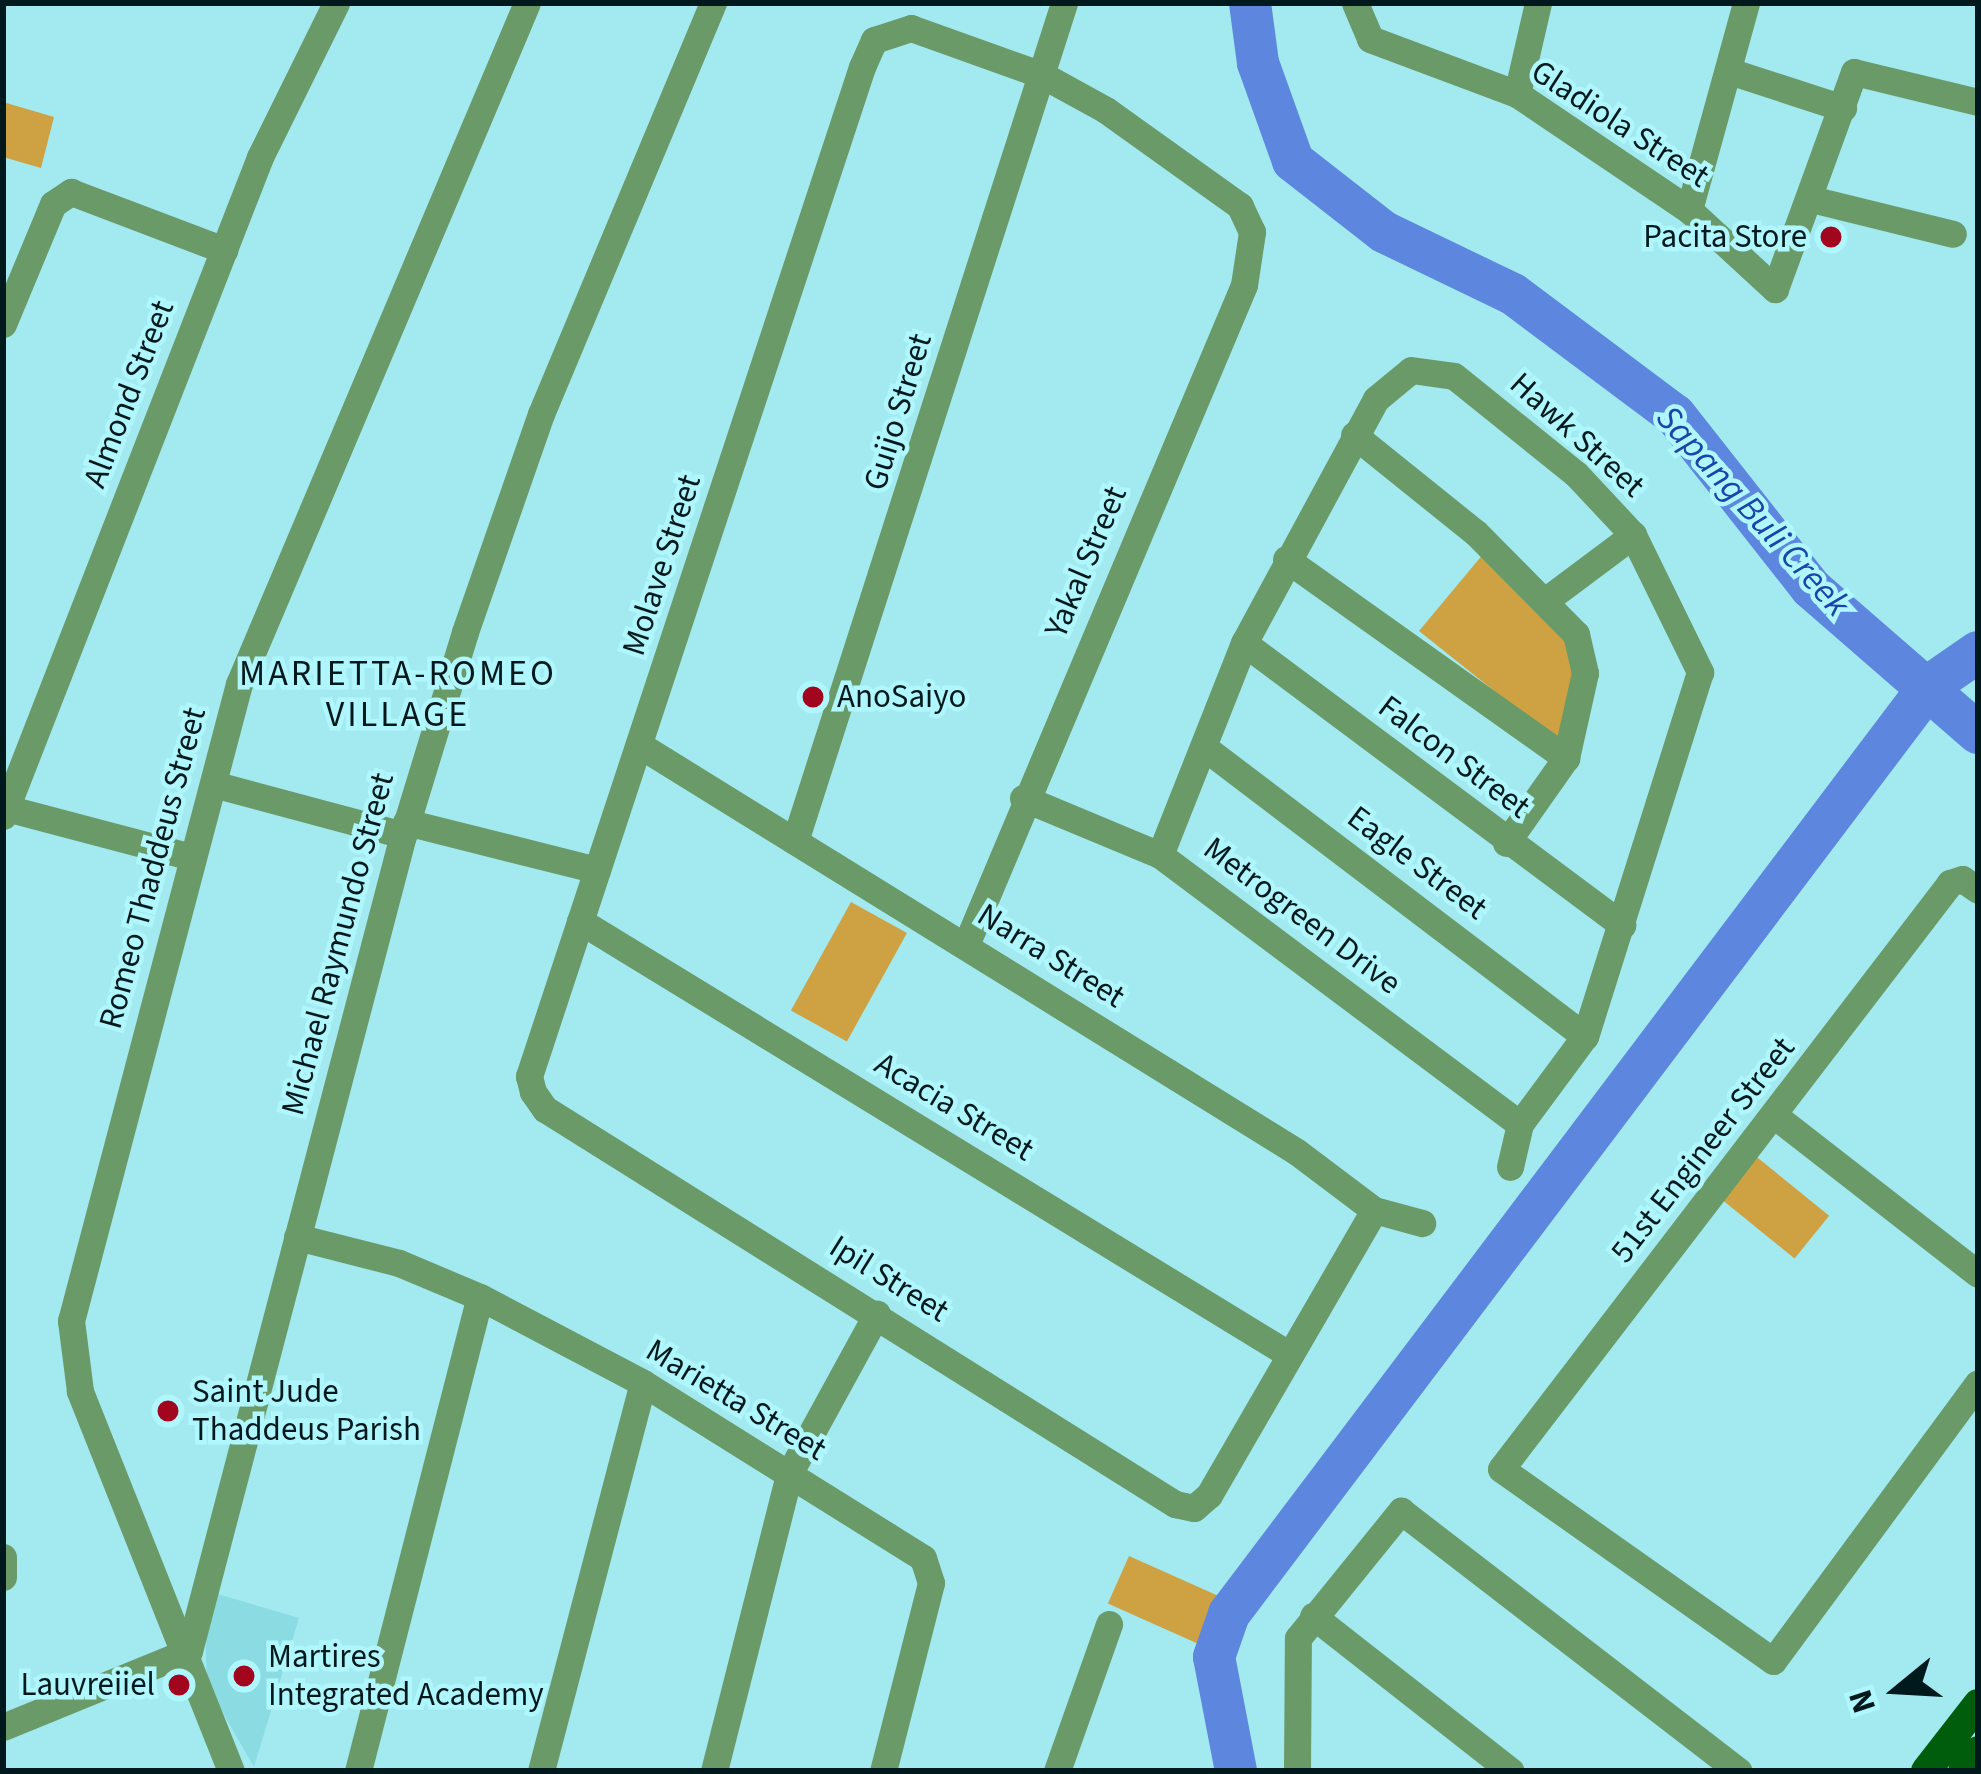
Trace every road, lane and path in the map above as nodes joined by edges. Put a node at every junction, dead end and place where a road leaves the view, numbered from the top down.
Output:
1 (335, 3) edge
2 (526, 3) edge
3 (713, 3) edge
4 (1064, 3) edge
5 (1354, 3) edge
6 (1538, 3) edge
7 (1746, 3) edge
8 (1729, 70) junction
9 (1042, 75) junction
10 (1517, 94) junction
11 (1978, 102) edge
12 (1843, 108) junction
13 (1811, 199) junction
14 (1689, 209) junction
15 (1952, 234) dead end
16 (224, 250) junction
17 (3, 324) edge
18 (1354, 435) junction
19 (1633, 536) junction
20 (1286, 560) junction
21 (1546, 600) junction
22 (1244, 643) junction
23 (641, 746) junction
24 (1205, 748) junction
25 (1565, 758) junction
26 (213, 784) junction
27 (1023, 798) junction
28 (4, 812) edge
29 (404, 828) junction
30 (795, 841) junction
31 (1506, 843) junction
32 (1160, 855) junction
33 (191, 857) junction
34 (598, 870) junction
35 (1970, 885) edge
36 (580, 921) junction
37 (1623, 925) junction
38 (966, 945) junction
39 (1585, 1036) junction
40 (545, 1109) joint
41 (1775, 1115) junction
42 (1520, 1124) junction
43 (1510, 1167) dead end
44 (1374, 1210) junction
45 (1422, 1222) dead end
46 (297, 1237) junction
47 (1978, 1274) edge
48 (480, 1297) junction
49 (877, 1312) junction
50 (1290, 1355) junction
51 (643, 1383) junction
52 (1978, 1383) edge
53 (789, 1474) junction
54 (1313, 1616) junction
55 (1109, 1624) dead end
56 (188, 1652) junction
57 (1978, 1704) edge
58 (3, 1727) edge
59 (1978, 1751) edge
60 (231, 1771) edge
61 (358, 1771) edge
62 (541, 1771) edge
63 (713, 1771) edge
64 (883, 1771) edge
65 (1057, 1771) edge
66 (1298, 1771) edge
67 (1511, 1771) edge
68 (1739, 1771) edge
69 (1927, 1771) edge
70 (1964, 1771) edge

1 - 16 street, Almond Street
2 - 26 street, Romeo Thaddeus Street
3 - 29 street, Michael Raymundo Street
4 - 9 street, Guijo Street
5 - 10 street, Gladiola Street
6 - 10 street
7 - 8 street
8 - 12 street
8 - 14 street
9 - 23 street, Molave Street
9 - 27 street, Yakal Street
9 - 30 street, Guijo Street
10 - 14 street, Gladiola Street
11 - 12 street
12 - 13 street
13 - 14 street, Gladiola Street
13 - 15 street
16 - 17 street
16 - 28 street, Almond Street
18 - 19 street, Hawk Street
18 - 20 street, Hawk Street
18 - 21 street
19 - 21 street
19 - 37 street, Hawk Street
20 - 22 street, Hawk Street
20 - 25 street
21 - 25 street
22 - 24 street, Hawk Street
22 - 31 street, Falcon Street
23 - 30 street, Narra Street
23 - 34 street, Molave Street
24 - 32 street, Hawk Street
24 - 39 street, Eagle Street
25 - 31 street
26 - 29 street
26 - 33 street, Romeo Thaddeus Street
27 - 32 street, Metrogreen Drive
27 - 38 street, Yakal Street
28 - 33 street
29 - 34 street
29 - 46 street, Michael Raymundo Street
30 - 38 street, Narra Street
31 - 37 street, Falcon Street
32 - 42 street, Metrogreen Drive
33 - 56 street, Romeo Thaddeus Street
34 - 36 street, Molave Street
35 - 41 street, 51st Engineer Street
36 - 40 street, Molave Street
36 - 50 street, Acacia Street
37 - 39 street, Hawk Street
38 - 44 street, Narra Street
39 - 42 street, Hawk Street
40 - 49 street, Ipil Street
41 - 47 street
41 - 52 street, 51st Engineer Street
42 - 43 street, Hawk Street
44 - 45 street, Narra Street
44 - 50 street
46 - 48 street, Marietta Street
46 - 56 street, Michael Raymundo Street
48 - 51 street, Marietta Street
48 - 61 street
49 - 50 street, Ipil Street
49 - 53 street
51 - 53 street, Marietta Street
51 - 62 street
53 - 63 street
53 - 64 street, Marietta Street
54 - 66 street
54 - 67 street
54 - 68 street
55 - 65 street
56 - 58 street
56 - 60 street, Romeo Thaddeus Street
57 - 69 main road
59 - 70 main road

